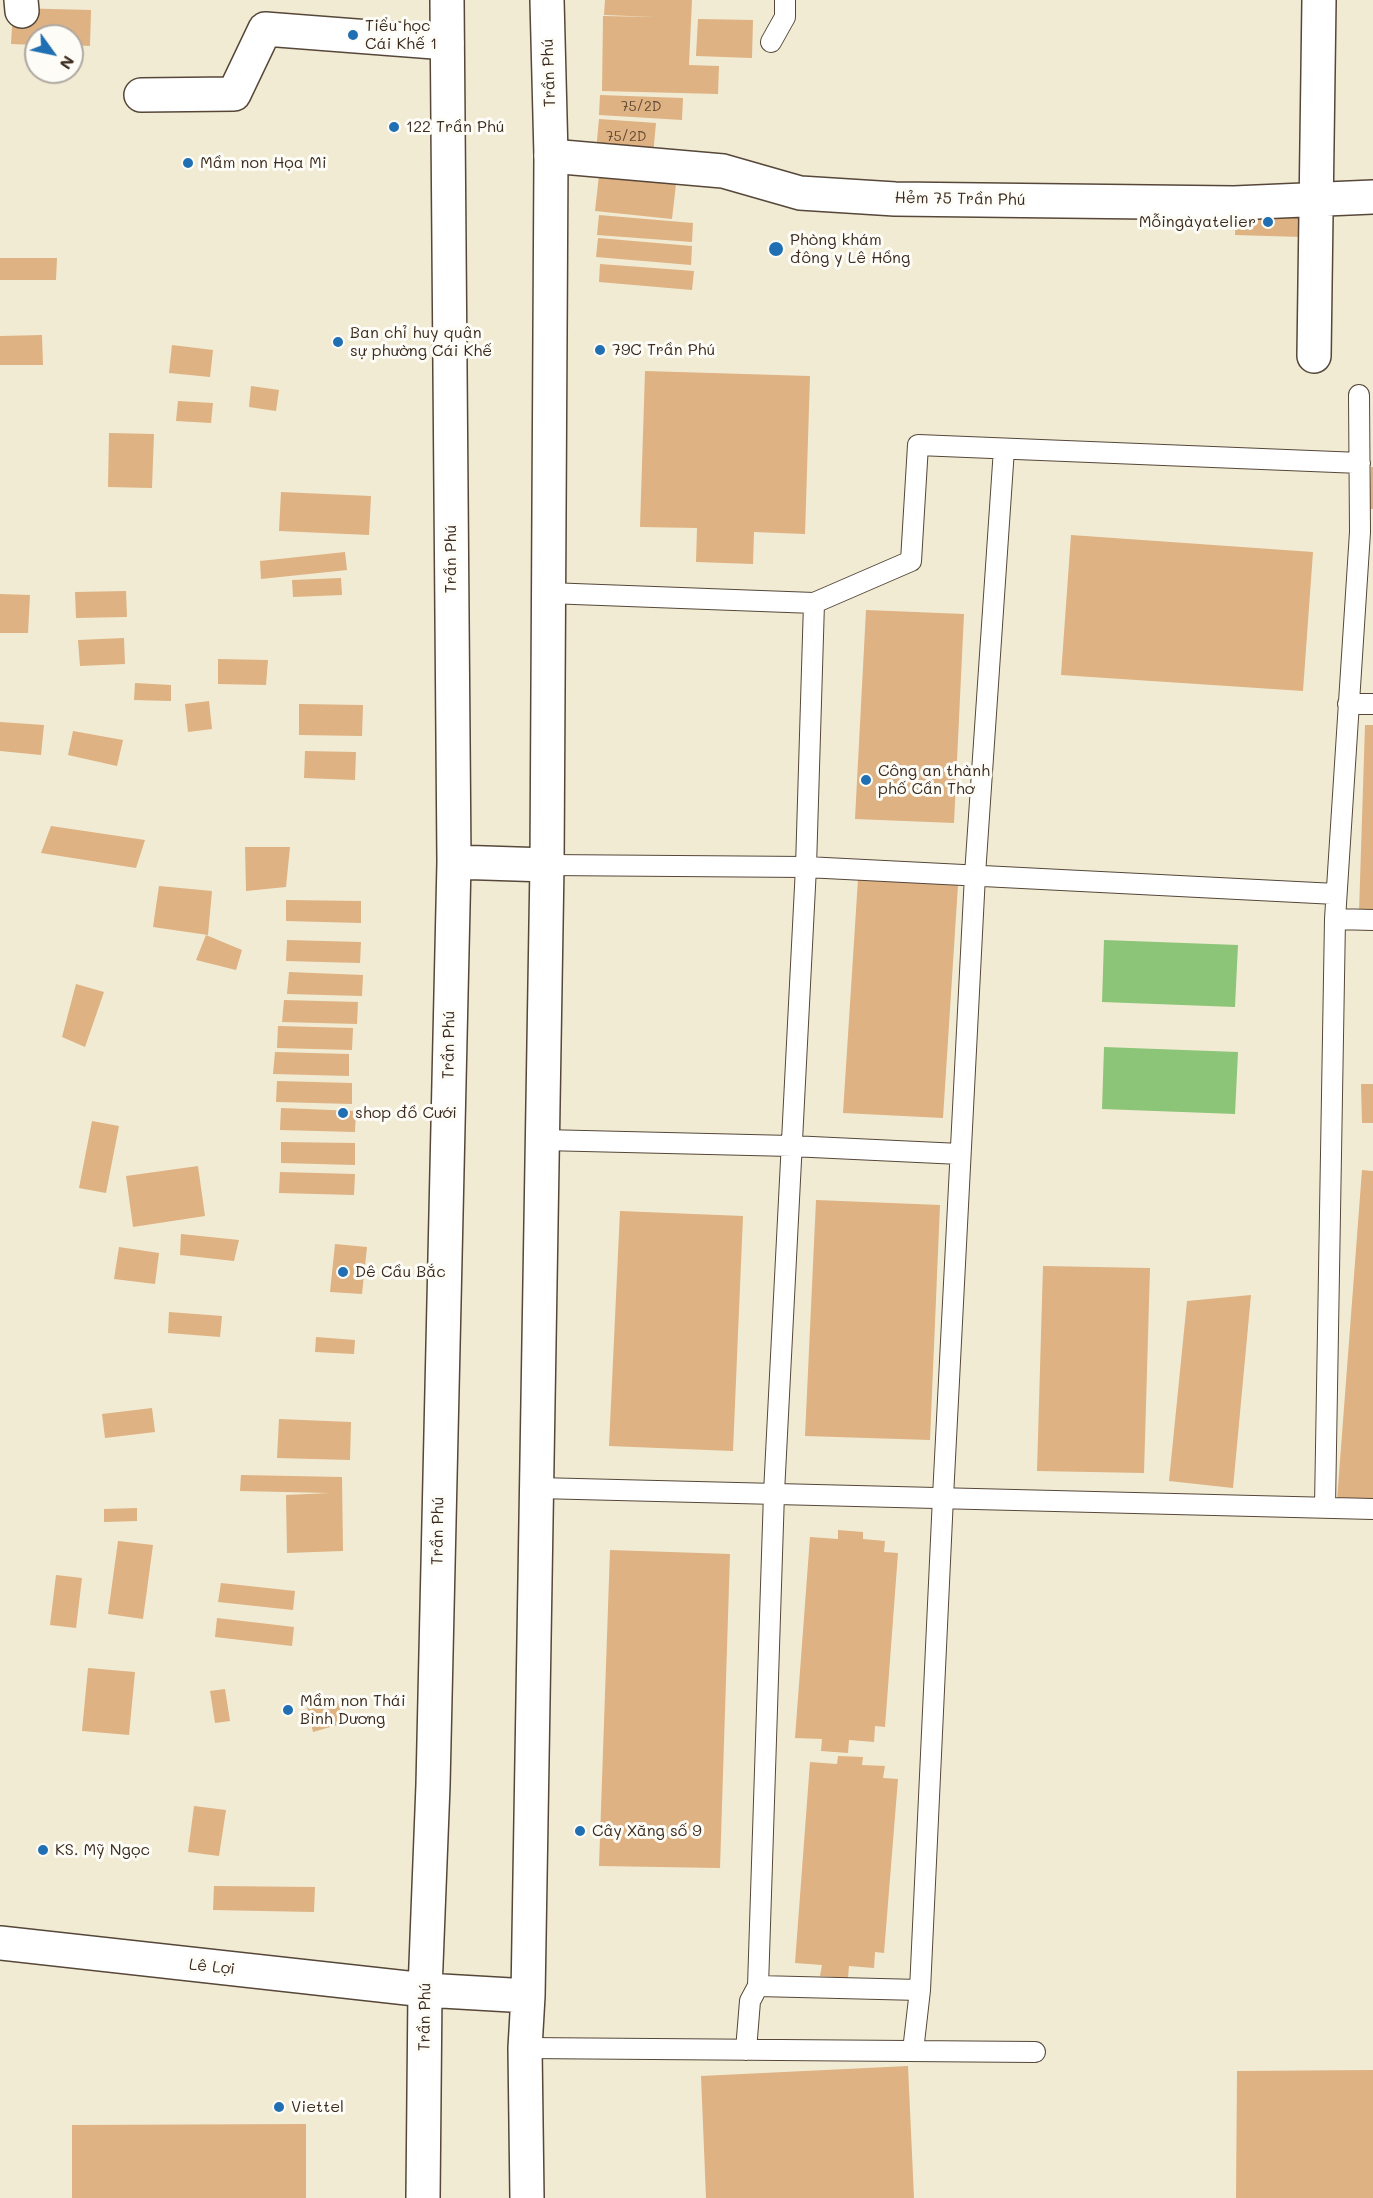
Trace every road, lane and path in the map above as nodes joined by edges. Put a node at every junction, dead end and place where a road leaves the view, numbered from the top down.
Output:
1 (447, 0) edge
2 (547, 0) edge
3 (785, 0) edge
4 (1319, 0) edge
5 (771, 42) dead end
6 (447, 43) junction
7 (141, 94) dead end
8 (551, 156) junction
9 (1373, 197) edge
10 (1317, 200) junction
11 (1314, 356) dead end
12 (1359, 395) dead end
13 (1004, 449) junction
14 (1360, 463) junction
15 (1366, 532) edge
16 (548, 593) junction
17 (814, 603) junction
18 (1348, 704) junction
19 (1373, 704) edge
20 (454, 862) junction
21 (547, 865) junction
22 (806, 867) junction
23 (975, 875) junction
24 (1336, 894) junction
25 (1335, 919) junction
26 (1373, 920) edge
27 (543, 1140) junction
28 (791, 1146) junction
29 (960, 1154) junction
30 (538, 1488) junction
31 (774, 1493) junction
32 (943, 1497) junction
33 (1325, 1506) junction
34 (1373, 1509) edge
35 (0, 1943) edge
36 (758, 1986) junction
37 (425, 1990) junction
38 (920, 1990) junction
39 (528, 1996) junction
40 (525, 2048) junction
41 (746, 2050) junction
42 (913, 2051) junction
43 (1035, 2052) dead end
44 (423, 2198) edge
45 (527, 2198) edge

1 - 6 street, Trần Phú
2 - 8 street, Trần Phú
3 - 5 lane
4 - 10 street
6 - 7 street
6 - 20 street, Trần Phú
8 - 10 street, Hẻm 75 Trần Phú
8 - 16 street, Trần Phú
9 - 10 street, Hẻm 75 Trần Phú
10 - 11 street
12 - 14 lane
13 - 14 lane
13 - 17 lane
13 - 23 lane
14 - 15 lane
15 - 18 lane
16 - 17 lane
16 - 21 street, Trần Phú
17 - 22 lane
18 - 19 lane
18 - 24 lane
20 - 21 street
20 - 37 street, Trần Phú
21 - 22 lane
21 - 27 street, Trần Phú
22 - 23 lane
22 - 28 lane
23 - 24 lane
23 - 29 lane
24 - 25 lane
25 - 26 lane
25 - 33 lane
27 - 28 lane
27 - 30 street, Trần Phú
28 - 29 lane
28 - 31 lane
29 - 32 lane
30 - 31 lane
30 - 39 street, Trần Phú
31 - 32 lane
31 - 36 lane
32 - 33 lane
32 - 38 lane
33 - 34 lane
35 - 37 street, Lê Lợi
36 - 38 lane
36 - 41 lane
37 - 39 street, Lê Lợi
37 - 44 street, Trần Phú
38 - 42 lane
39 - 40 street, Trần Phú
40 - 41 lane
40 - 45 street, Trần Phú
41 - 42 lane
42 - 43 lane

